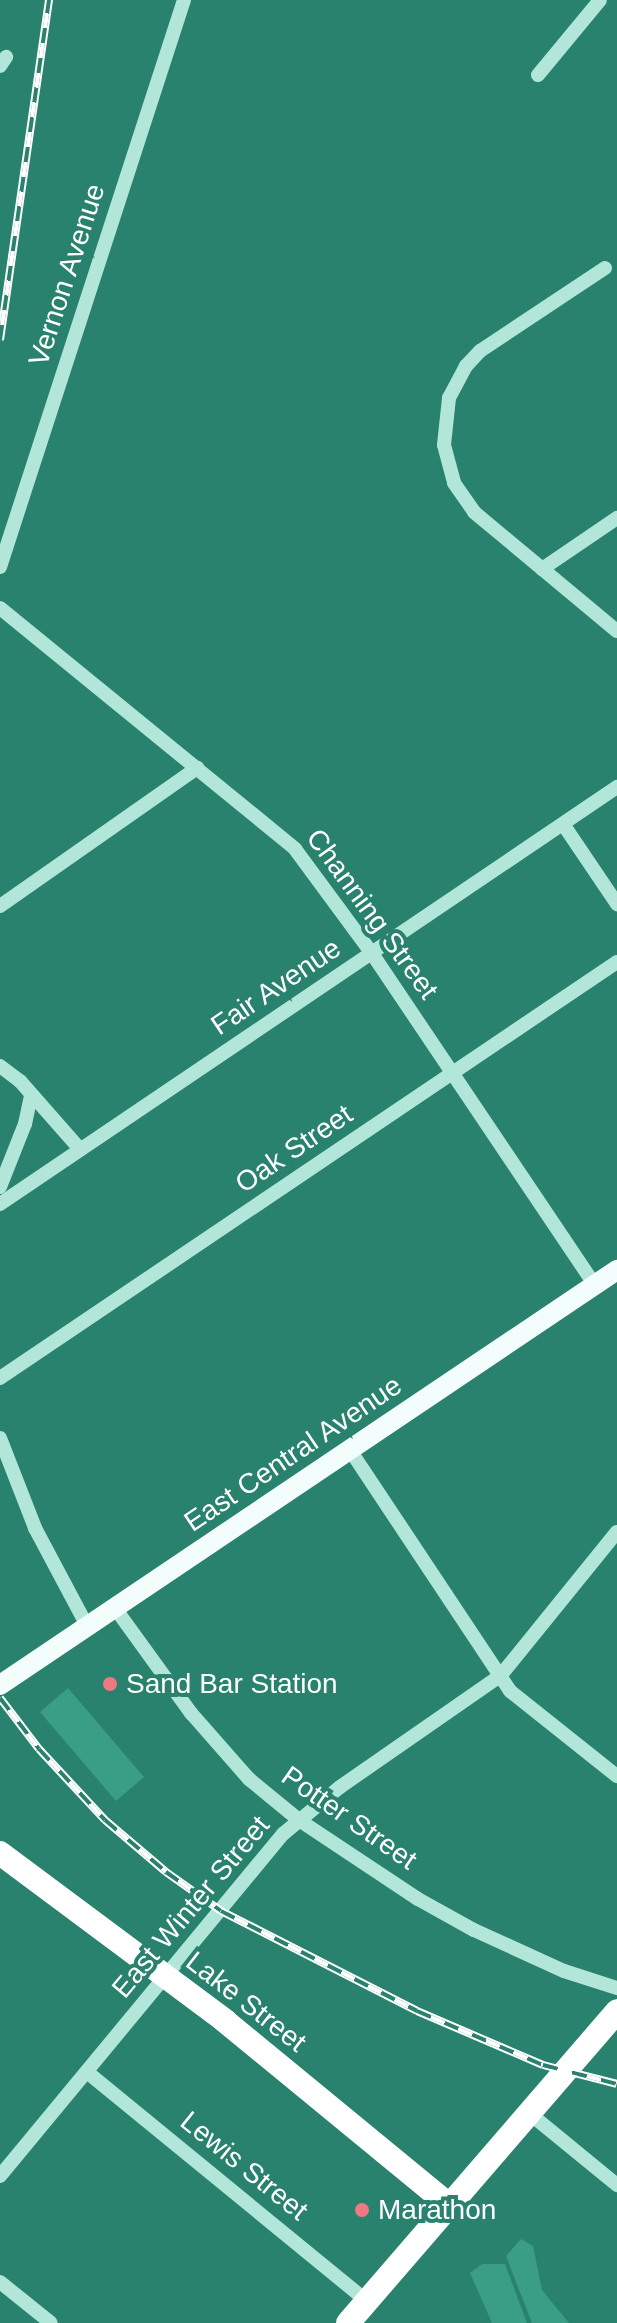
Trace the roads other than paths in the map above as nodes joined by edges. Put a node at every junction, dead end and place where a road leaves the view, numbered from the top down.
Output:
1 (184, 0) edge
2 (600, 0) edge
3 (538, 75) dead end
4 (605, 268) dead end
5 (617, 518) edge
6 (0, 567) edge
7 (542, 569) junction
8 (0, 608) edge
9 (617, 631) edge
10 (197, 768) junction
11 (617, 787) edge
12 (563, 824) junction
13 (617, 904) edge
14 (0, 906) edge
15 (371, 952) junction
16 (617, 962) edge
17 (0, 1066) edge
18 (453, 1073) junction
19 (31, 1095) junction
20 (80, 1149) junction
21 (0, 1187) edge
22 (0, 1204) edge
23 (617, 1270) edge
24 (595, 1285) junction
25 (0, 1378) edge
26 (0, 1438) edge
27 (350, 1450) junction
28 (617, 1532) edge
29 (115, 1608) junction
30 (87, 1626) junction
31 (501, 1675) junction
32 (0, 1685) edge
33 (617, 1776) edge
34 (299, 1820) junction
35 (0, 1853) edge
36 (167, 1977) junction
37 (617, 1988) edge
38 (617, 2011) edge
39 (87, 2072) junction
40 (529, 2113) junction
41 (0, 2176) edge
42 (617, 2185) edge
43 (450, 2206) junction
44 (0, 2282) edge
45 (367, 2301) junction
46 (51, 2323) edge
47 (348, 2323) edge

1 - 6 street, Vernon Avenue
2 - 3 street
4 - 7 street
5 - 7 street
7 - 9 street
8 - 10 street, Channing Street
10 - 14 street
10 - 15 street, Channing Street
11 - 12 street, Fair Avenue
12 - 13 street
12 - 15 street, Fair Avenue
15 - 18 street, Channing Street
15 - 20 street, Fair Avenue
16 - 18 street, Oak Street
17 - 19 street
18 - 24 street, Channing Street
18 - 25 street, Oak Street
19 - 20 street
19 - 21 street
20 - 22 street, Fair Avenue
23 - 24 main road, East Central Avenue
24 - 27 main road, East Central Avenue
26 - 30 street
27 - 29 main road, East Central Avenue
27 - 31 street
28 - 31 street, East Winter Street
29 - 30 main road, East Central Avenue
29 - 34 street, Potter Street
30 - 32 main road, East Central Avenue
31 - 33 street
31 - 34 street, East Winter Street
34 - 36 street, East Winter Street
34 - 37 street, Potter Street
35 - 36 highway, Lake Street
36 - 39 street, East Winter Street
36 - 43 highway, Lake Street
38 - 40 highway
39 - 41 street, East Winter Street
39 - 45 street, Lewis Street
40 - 42 street
40 - 43 highway
43 - 45 highway
44 - 46 street
45 - 47 highway

